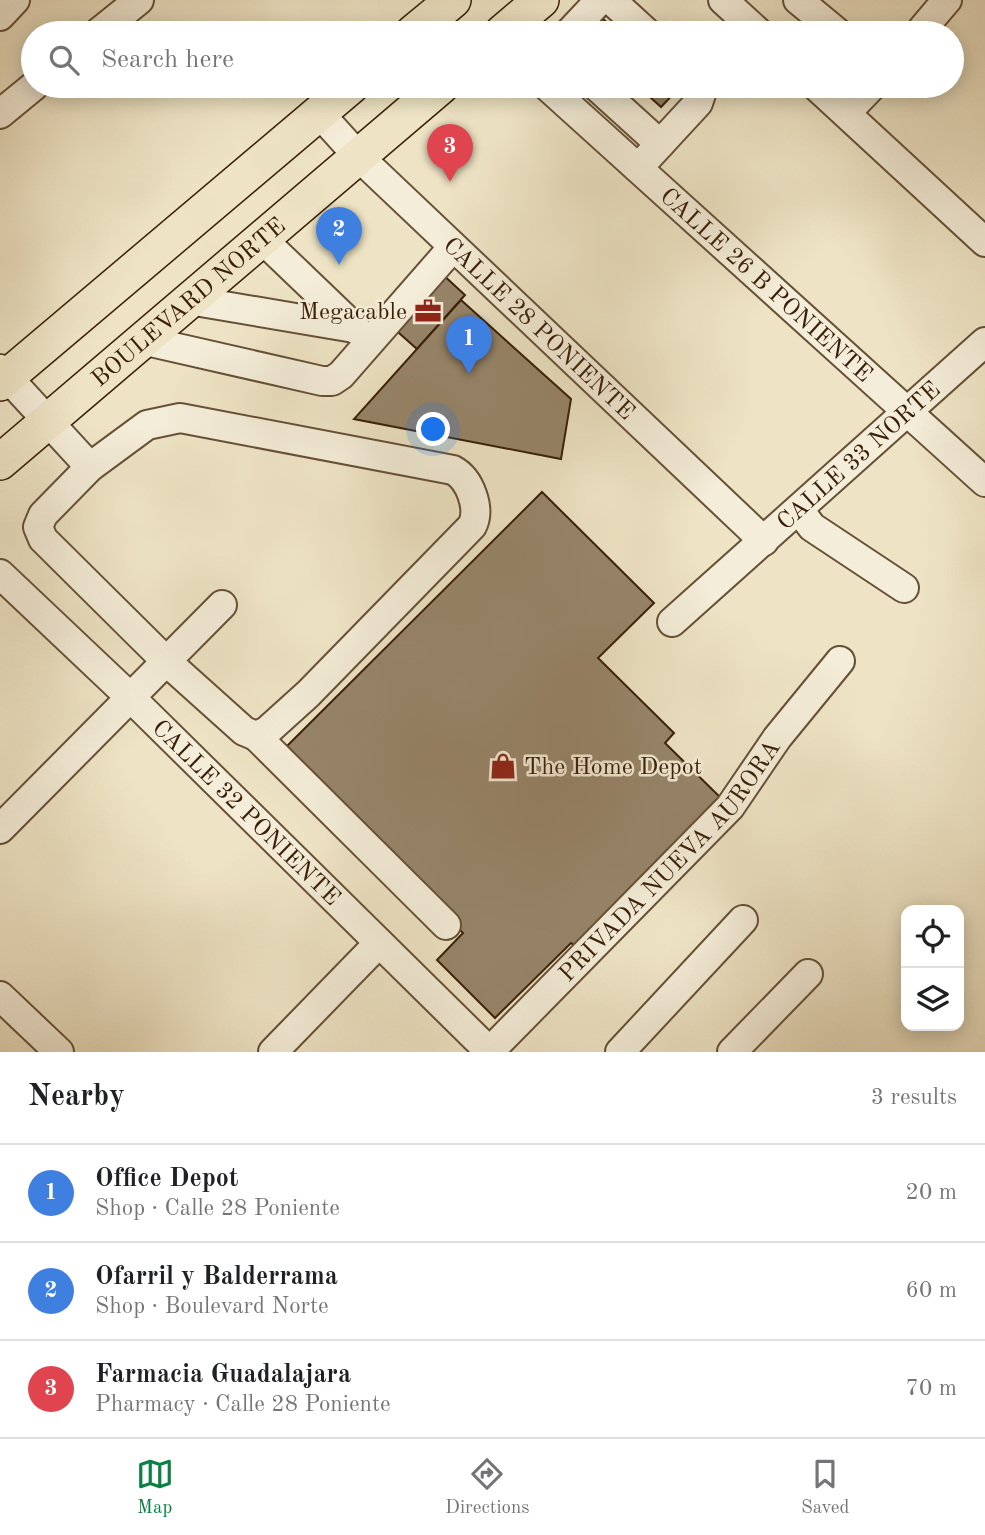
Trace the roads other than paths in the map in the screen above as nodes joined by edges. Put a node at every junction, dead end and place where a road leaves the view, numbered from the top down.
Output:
1 (15, 0) edge
2 (139, 0) edge
3 (453, 0) edge
4 (600, 0) edge
5 (611, 0) edge
6 (723, 0) edge
7 (798, 0) edge
8 (936, 4) edge
9 (0, 16) edge
10 (113, 21) edge
11 (428, 21) edge
12 (580, 21) edge
13 (634, 21) edge
14 (746, 21) edge
15 (823, 21) edge
16 (926, 21) edge
17 (21, 97) edge
18 (337, 98) edge
19 (427, 98) edge
20 (560, 98) edge
21 (609, 98) edge
22 (700, 98) edge
23 (829, 98) edge
24 (860, 98) edge
25 (319, 113) junction
26 (846, 113) junction
27 (0, 114) edge
28 (660, 144) junction
29 (358, 156) junction
30 (638, 168) junction
31 (261, 238) junction
32 (985, 242) edge
33 (453, 247) junction
34 (189, 300) junction
35 (362, 334) junction
36 (142, 340) junction
37 (985, 342) edge
38 (3, 376) edge
39 (907, 412) junction
40 (47, 421) junction
41 (0, 462) edge
42 (90, 467) junction
43 (985, 482) edge
44 (799, 510) junction
45 (764, 541) junction
46 (0, 574) edge
47 (904, 588) dead end
48 (222, 605) dead end
49 (672, 622) dead end
50 (166, 661) junction
51 (840, 661) dead end
52 (130, 697) junction
53 (256, 736) junction
54 (0, 829) edge
55 (743, 920) dead end
56 (446, 925) dead end
57 (379, 943) junction
58 (808, 974) dead end
59 (0, 996) edge
60 (59, 1052) edge
61 (273, 1052) edge
62 (490, 1052) edge
63 (620, 1052) edge
64 (732, 1052) edge

1 - 9 street
2 - 10 street
3 - 11 main road
4 - 12 street
5 - 13 street
6 - 14 street
7 - 15 street
8 - 16 street
17 - 27 street
18 - 25 main road
19 - 29 main road, BOULEVARD NORTE
20 - 30 street, CALLE 26 B PONIENTE
21 - 28 street
22 - 28 street
23 - 26 street
24 - 26 street
25 - 29 street, CALLE 28 PONIENTE
25 - 38 main road
26 - 32 street
28 - 30 street
29 - 31 main road, BOULEVARD NORTE
29 - 33 street, CALLE 28 PONIENTE
30 - 39 street, CALLE 26 B PONIENTE
31 - 34 main road, BOULEVARD NORTE
31 - 35 street
33 - 35 street
33 - 45 street, CALLE 28 PONIENTE
34 - 35 street
34 - 36 main road, BOULEVARD NORTE
35 - 36 street
36 - 40 main road, BOULEVARD NORTE
37 - 39 street, CALLE 33 NORTE
38 - 40 street
39 - 43 street, CALLE 26 B PONIENTE
39 - 44 street, CALLE 33 NORTE
40 - 41 main road, BOULEVARD NORTE
40 - 42 street
42 - 50 street
42 - 53 street
44 - 45 street, CALLE 33 NORTE
44 - 47 street
45 - 49 street, CALLE 33 NORTE
46 - 52 street, CALLE 32 PONIENTE
48 - 50 street
50 - 52 street
50 - 53 street
51 - 62 street, PRIVADA NUEVA AURORA
52 - 54 street
52 - 57 street, CALLE 32 PONIENTE
53 - 56 street
55 - 63 street
57 - 61 street
57 - 62 street, CALLE 32 PONIENTE
58 - 64 street
59 - 60 street

